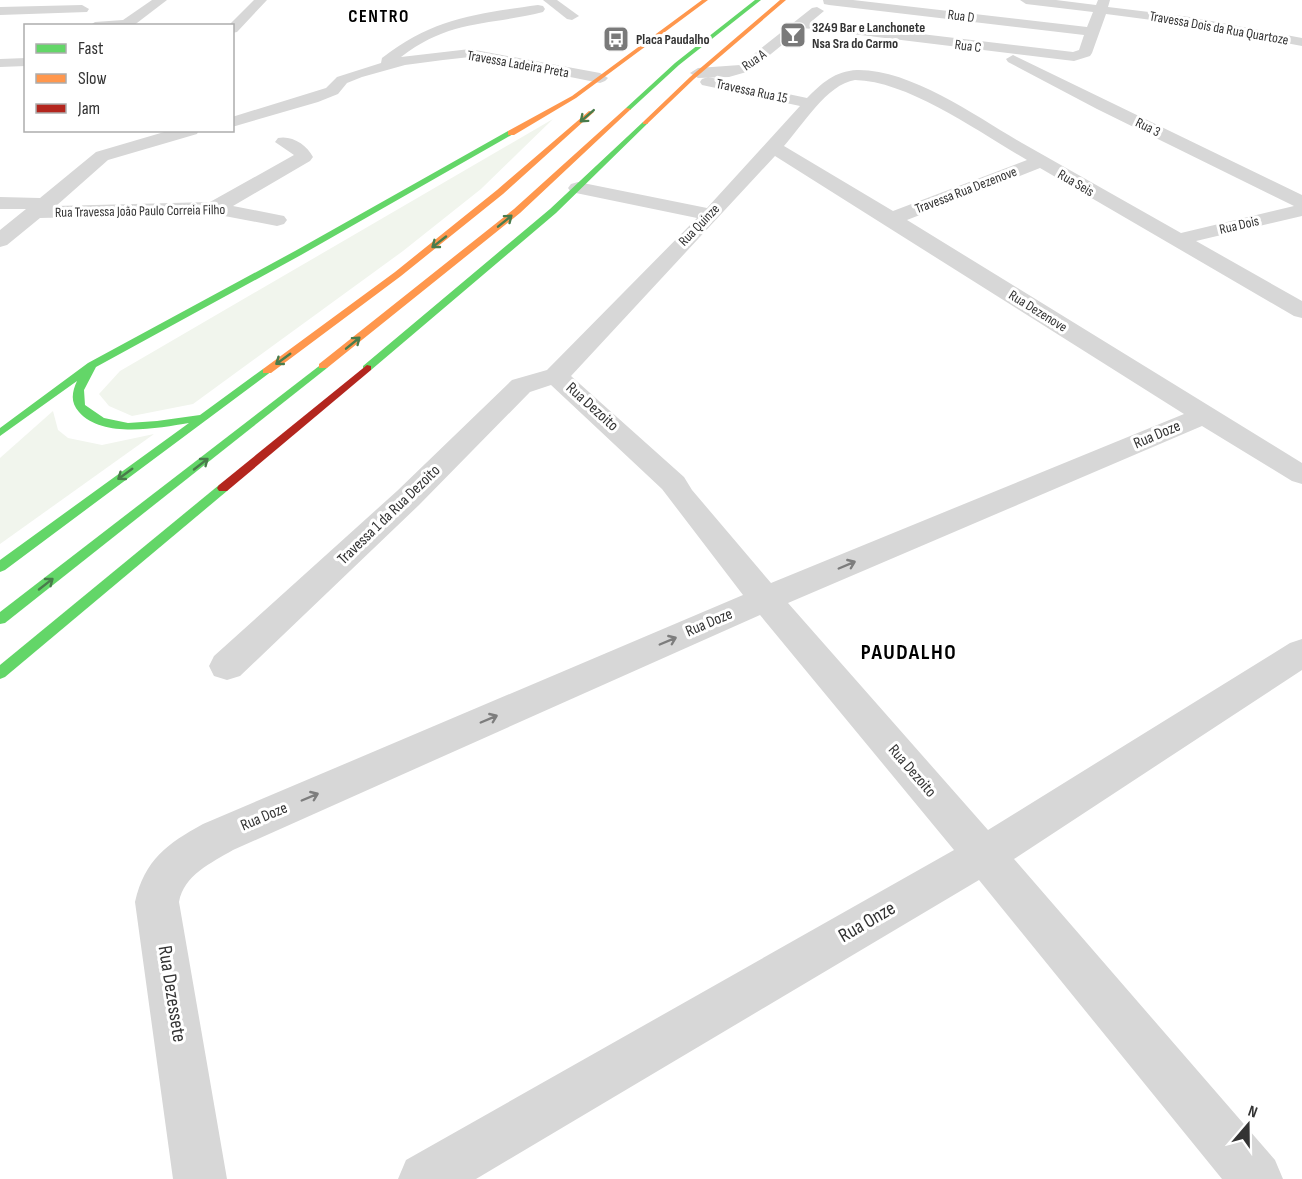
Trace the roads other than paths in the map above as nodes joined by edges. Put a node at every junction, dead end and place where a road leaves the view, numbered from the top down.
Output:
1 (20, 0) edge
2 (161, 0) edge
3 (261, 0) edge
4 (549, 0) edge
5 (705, 0) edge
6 (758, 0) edge
7 (783, 0) edge
8 (829, 0) edge
9 (1026, 0) edge
10 (1102, 5) edge
11 (82, 9) dead end
12 (538, 9) dead end
13 (38, 10) junction
14 (2, 11) edge
15 (572, 16) dead end
16 (132, 24) edge
17 (800, 24) junction
18 (11, 25) dead end
19 (234, 27) edge
20 (1093, 32) junction
21 (1302, 42) edge
22 (488, 44) dead end
23 (995, 49) junction
24 (470, 53) junction
25 (24, 62) edge
26 (0, 63) edge
27 (378, 68) junction
28 (695, 75) junction
29 (843, 77) joint
30 (600, 78) junction
31 (601, 104) dead end
32 (811, 104) junction
33 (234, 121) edge
34 (124, 132) edge
35 (184, 132) edge
36 (284, 142) dead end
37 (773, 147) junction
38 (102, 156) junction
39 (1040, 162) junction
40 (578, 188) junction
41 (1302, 202) edge
42 (0, 203) edge
43 (42, 208) junction
44 (214, 208) junction
45 (1302, 210) edge
46 (710, 214) junction
47 (893, 218) junction
48 (277, 220) dead end
49 (1176, 240) junction
50 (0, 241) edge
51 (1302, 311) edge
52 (92, 365) junction
53 (556, 376) junction
54 (1203, 416) junction
55 (202, 417) junction
56 (0, 433) edge
57 (1302, 475) edge
58 (0, 567) edge
59 (765, 599) junction
60 (0, 619) edge
61 (1302, 652) edge
62 (227, 666) dead end
63 (0, 673) edge
64 (218, 837) joint
65 (984, 855) junction
66 (200, 1179) edge
67 (424, 1179) edge
68 (1256, 1179) edge

1 - 14 street
2 - 16 street
3 - 19 street
4 - 15 street
5 - 30 main road
60 -> 6 main road
7 - 28 main road
8 - 17 street, Rua A
8 - 20 street, Rua D
9 - 10 street, Travessa Dois da Rua Quartoze
10 - 20 street
10 - 21 street, Travessa Dois da Rua Quartoze
11 - 13 street
12 - 27 street
13 - 14 street
13 - 18 street
17 - 23 street, Rua C
17 - 28 street, Rua A
20 - 23 street, Rua C
22 - 24 street
23 - 41 street, Rua 3
24 - 27 street, Travessa Ladeira Preta
24 - 30 street, Travessa Ladeira Preta
25 - 26 street
27 - 33 street, Travessa Ladeira Preta
28 - 32 street, Travessa Rua 15
28 - 40 main road
29 - 32 street, Rua Quinze
29 - 39 street, Rua Seis
30 - 52 main road
31 -> 55 main road
32 - 37 street, Rua Quinze
34 - 38 street
35 - 38 street
36 - 44 street
37 - 46 street, Rua Quinze
37 - 47 street, Rua Dezenove
38 - 43 street
39 - 47 street, Travessa Rua Dezenove
39 - 49 street, Rua Seis
40 - 46 street
40 - 63 main road
42 - 43 street, Rua Travessa João Paulo Correia Filho
43 - 44 street, Rua Travessa João Paulo Correia Filho
43 - 50 street
44 - 48 street, Rua Travessa João Paulo Correia Filho
45 - 49 street, Rua Dois
46 - 53 street, Rua Quinze
47 - 54 street, Rua Dezenove
49 - 51 street, Rua Seis
52 - 55 main road
52 - 56 main road
53 - 59 street, Rua Dezoito
53 - 62 street, Travessa 1 da Rua Dezoito
54 - 57 street, Rua Dezenove
59 -> 54 street, Rua Doze
55 -> 58 main road
64 -> 59 street, Rua Doze
59 - 65 street, Rua Dezoito
61 - 65 street, Rua Onze
64 - 66 street, Rua Dezessete
65 - 67 street, Rua Onze
65 - 68 street, Rua Dezoito

